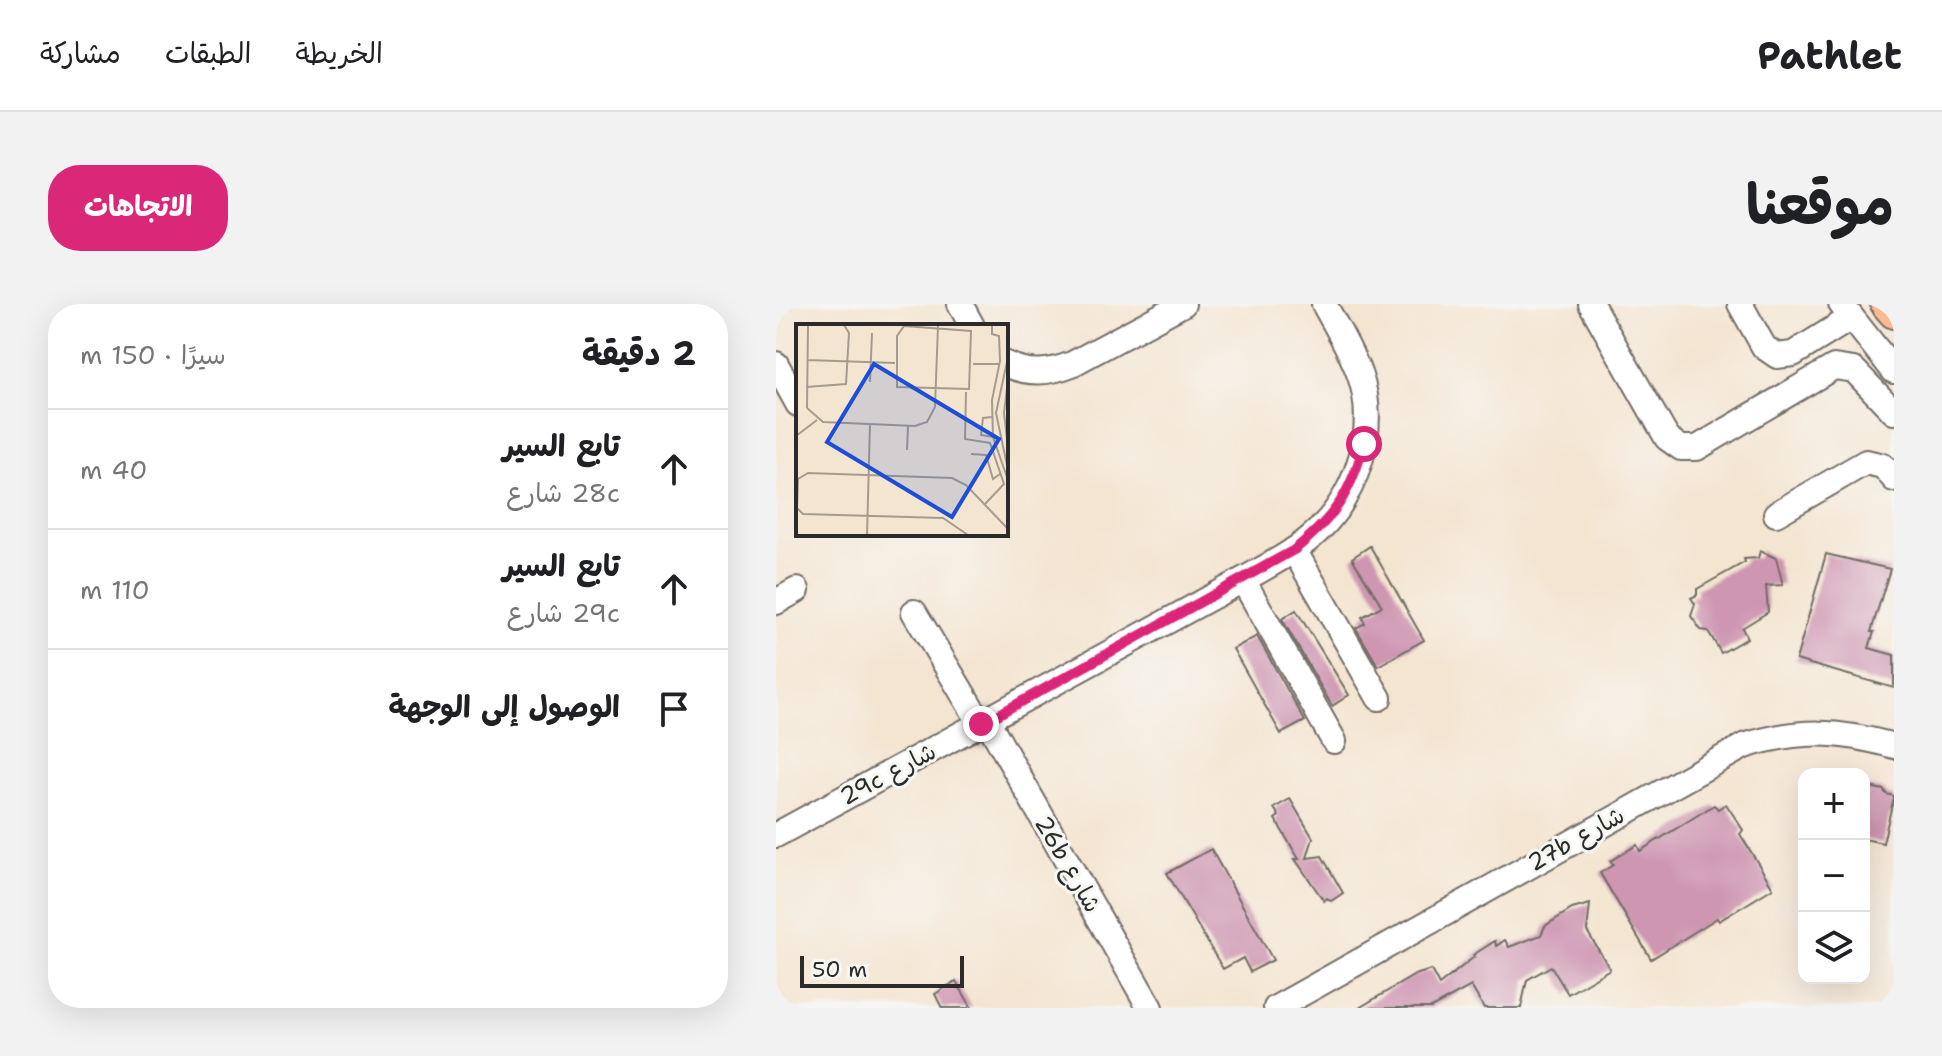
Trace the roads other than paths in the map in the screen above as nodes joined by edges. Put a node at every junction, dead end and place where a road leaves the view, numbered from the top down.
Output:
1 (960, 304) edge
2 (1183, 304) edge
3 (1324, 304) edge
4 (1591, 304) edge
5 (1740, 304) edge
6 (1886, 304) edge
7 (1846, 311) edge
8 (1894, 313) edge
9 (971, 324) edge
10 (776, 364) edge
11 (1008, 365) edge
12 (1894, 371) edge
13 (796, 400) edge
14 (1894, 412) edge
15 (1894, 479) edge
16 (1776, 514) dead end
17 (1294, 550) junction
18 (1243, 580) junction
19 (914, 612) dead end
20 (1379, 698) dead end
21 (984, 722) junction
22 (1334, 741) dead end
23 (1894, 746) edge
24 (776, 835) edge
25 (1150, 1008) edge
26 (1276, 1008) edge

1 - 9 street
2 - 11 street
3 - 17 street, 29c شارع
4 - 14 street
5 - 7 street
6 - 8 main road
7 - 12 street
10 - 13 street
15 - 16 street
17 - 18 street, 29c شارع
17 - 20 street
18 - 21 street, 29c شارع
18 - 22 street
19 - 21 street, 26b شارع
21 - 24 street, 29c شارع
21 - 25 street, 26b شارع
23 - 26 street, 27b شارع

